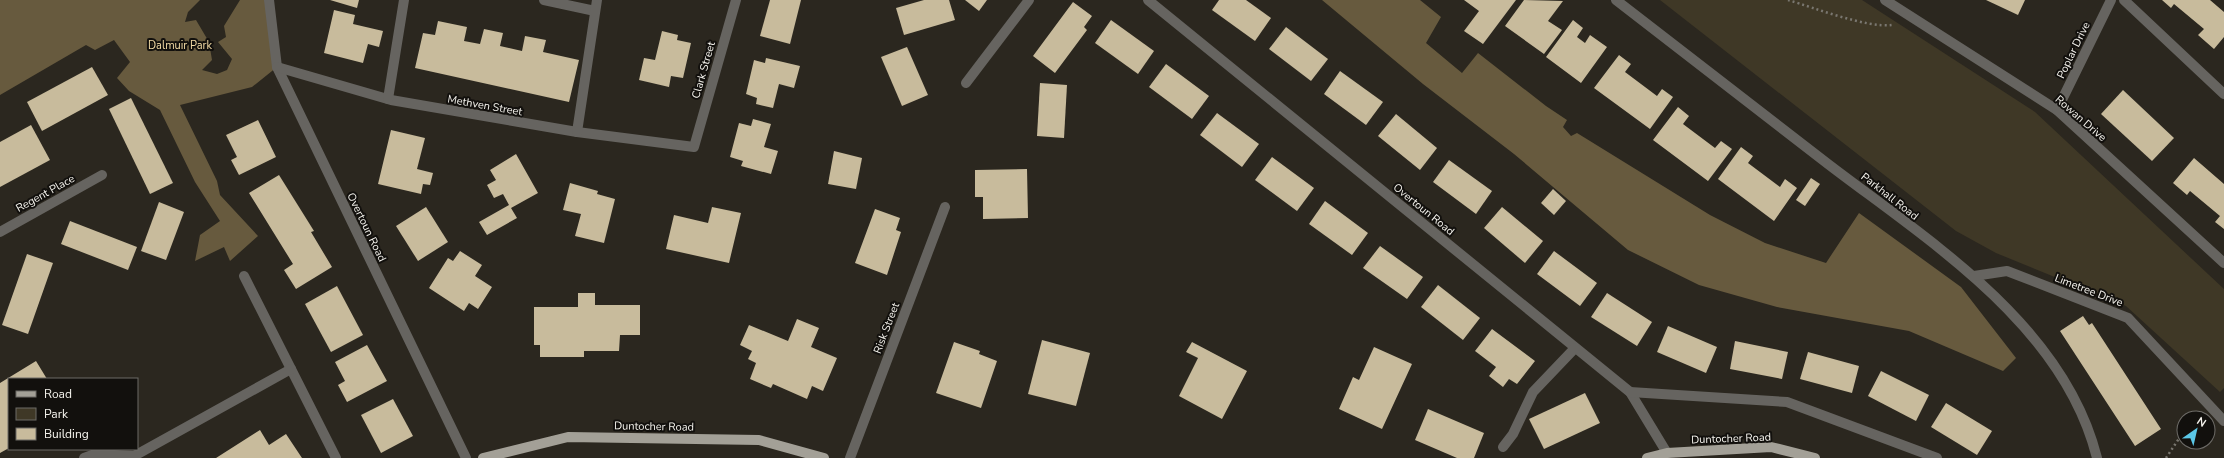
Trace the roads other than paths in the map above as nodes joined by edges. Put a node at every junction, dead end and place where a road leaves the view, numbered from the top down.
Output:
1 (269, 0) edge
2 (404, 0) edge
3 (544, 0) edge
4 (597, 0) edge
5 (736, 0) edge
6 (1029, 0) edge
7 (1148, 0) edge
8 (1616, 0) edge
9 (1885, 0) edge
10 (2111, 0) edge
11 (2124, 0) edge
12 (595, 11) junction
13 (277, 67) junction
14 (966, 83) dead end
15 (2224, 94) edge
16 (388, 99) junction
17 (2057, 110) junction
18 (577, 132) junction
19 (694, 147) joint
20 (102, 175) dead end
21 (945, 207) dead end
22 (0, 232) edge
23 (2224, 263) edge
24 (244, 276) dead end
25 (1974, 276) junction
26 (1575, 348) junction
27 (291, 369) junction
28 (1630, 392) junction
29 (2224, 421) edge
30 (1503, 447) dead end
31 (1667, 453) junction
32 (84, 458) edge
33 (336, 458) edge
34 (466, 458) edge
35 (483, 458) edge
36 (824, 458) edge
37 (850, 458) edge
38 (1647, 458) edge
39 (1816, 458) edge
40 (1936, 458) edge
41 (2096, 458) edge

1 - 13 street, Overtoun Road
2 - 16 street
3 - 12 street
4 - 12 street
5 - 19 street, Clark Street
6 - 14 street
7 - 26 street, Overtoun Road
8 - 25 street, Parkhall Road
9 - 17 street, Rowan Drive
10 - 17 street, Poplar Drive
11 - 15 street
12 - 18 street
13 - 16 street, Methven Street
13 - 34 street, Overtoun Road
16 - 18 street, Methven Street
17 - 23 street, Rowan Drive
18 - 19 street, Methven Street
20 - 22 street, Regent Place
21 - 37 street, Risk Street
24 - 27 street
25 - 29 street, Limetree Drive
25 - 41 street, Parkhall Road
26 - 28 street, Overtoun Road
26 - 30 street
27 - 32 street
27 - 33 street
28 - 31 street, Overtoun Road
28 - 40 street
31 - 38 main road, Duntocher Road
31 - 39 main road, Duntocher Road
35 - 36 main road, Duntocher Road

